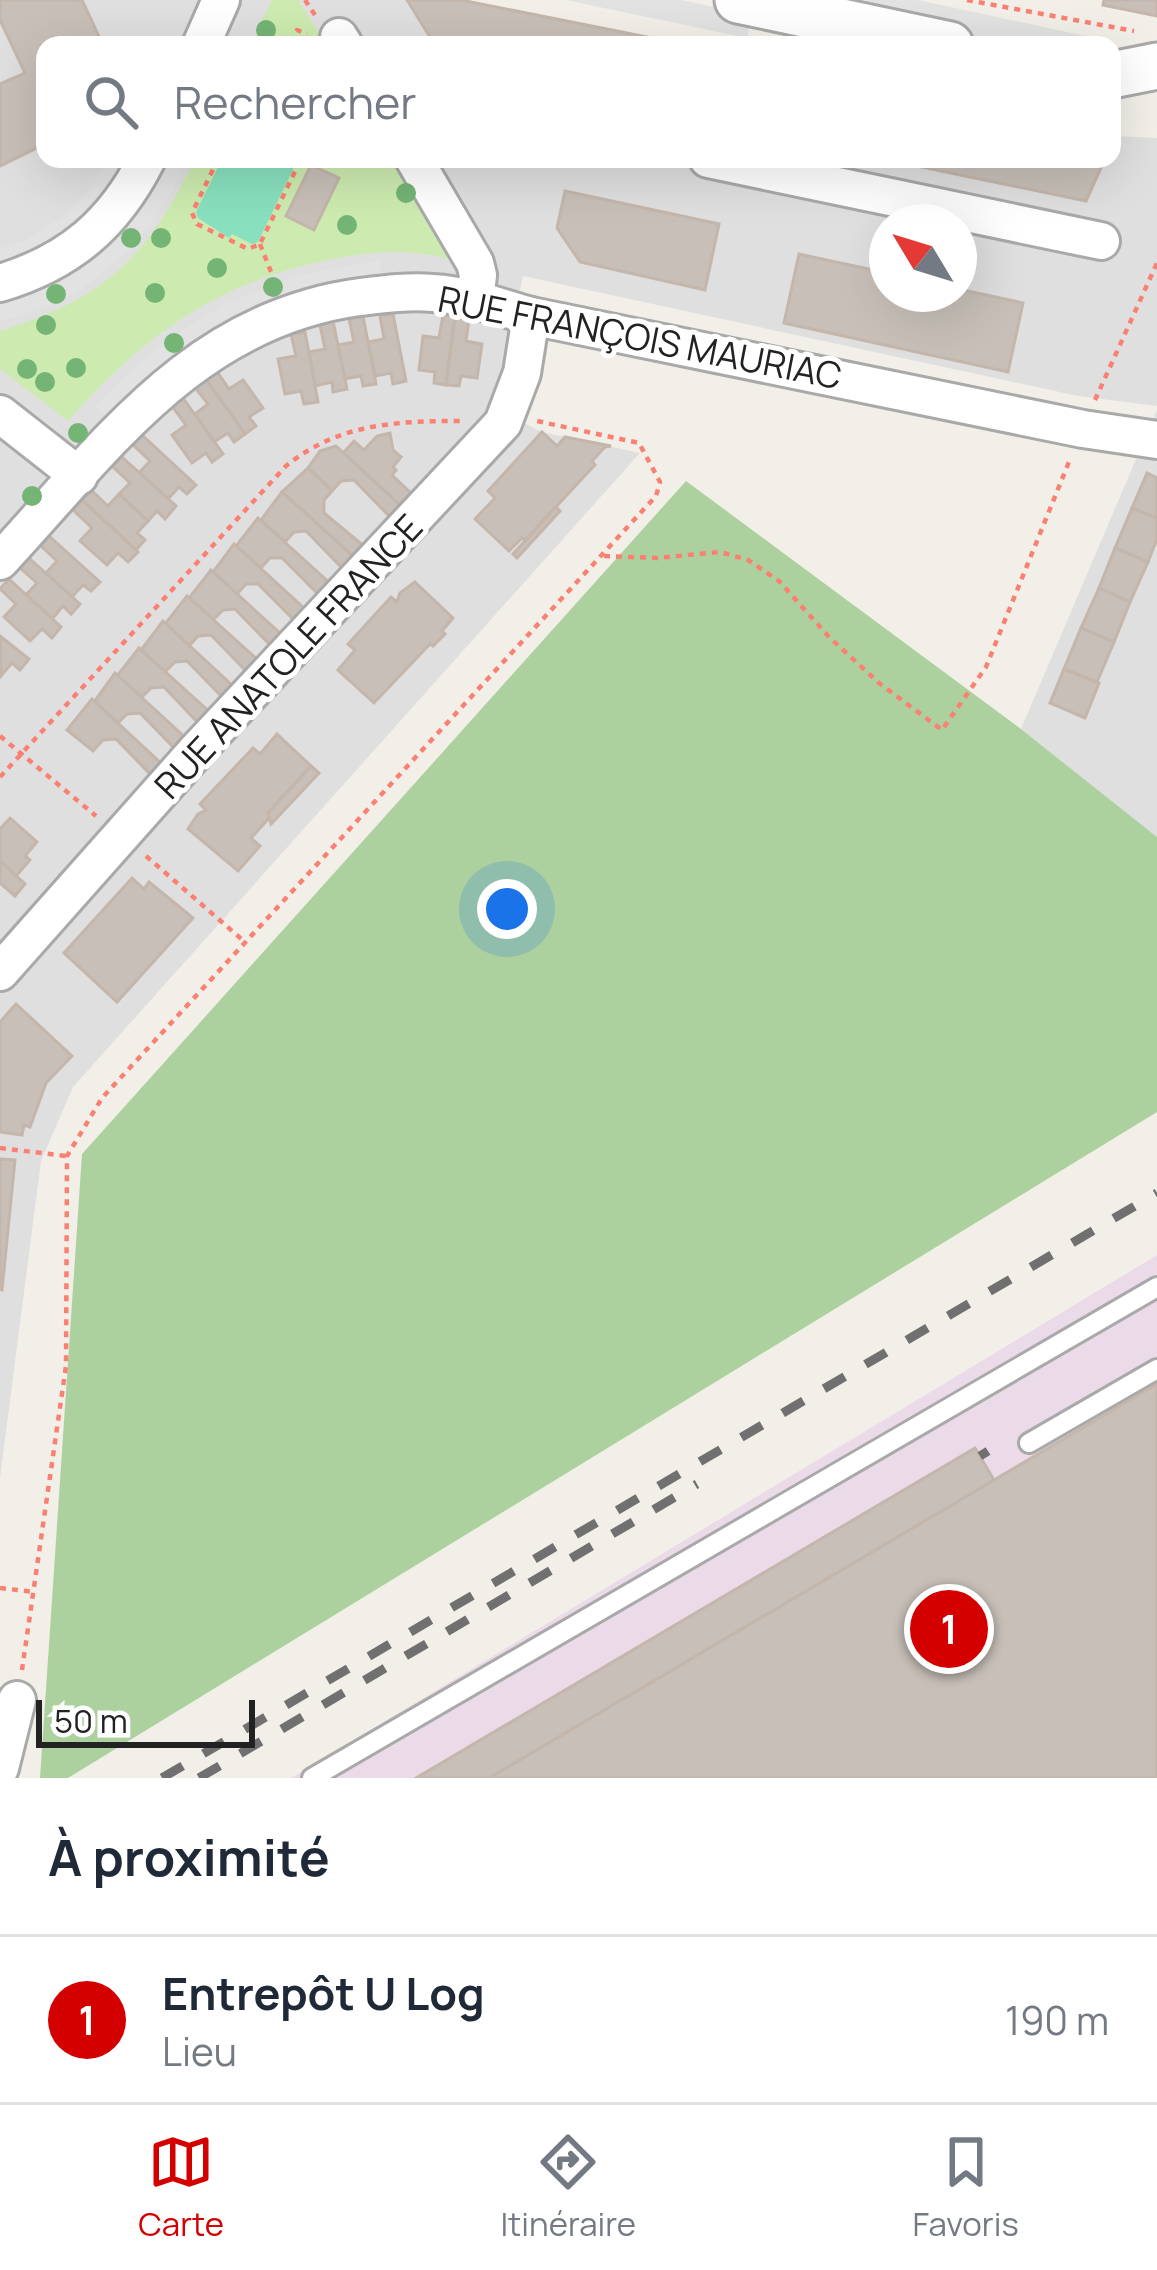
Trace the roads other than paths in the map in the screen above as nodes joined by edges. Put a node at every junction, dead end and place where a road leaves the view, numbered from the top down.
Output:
1 (221, 0) edge
2 (738, 0) edge
3 (803, 29) edge
4 (204, 36) edge
5 (867, 36) edge
6 (1146, 49) edge
7 (1121, 68) edge
8 (142, 168) edge
9 (419, 168) edge
10 (783, 168) edge
11 (1101, 241) dead end
12 (0, 283) edge
13 (475, 300) junction
14 (531, 316) junction
15 (0, 414) edge
16 (1157, 440) edge
17 (79, 476) junction
18 (0, 561) edge
19 (0, 972) edge
20 (1157, 1287) edge
21 (1157, 1369) edge
22 (1029, 1443) dead end
23 (16, 1700) road end
24 (0, 1768) edge
25 (312, 1778) edge

1 - 4 street
2 - 3 street
3 - 5 street
6 - 7 street
8 - 12 street
9 - 13 street
10 - 11 street
13 - 14 street, RUE FRANÇOIS MAURIAC
13 - 17 street, RUE FRANÇOIS MAURIAC
14 - 16 street, RUE FRANÇOIS MAURIAC
14 - 19 street, RUE ANATOLE FRANCE
15 - 17 street
17 - 18 street, RUE FRANÇOIS MAURIAC
20 - 25 lane
21 - 22 lane
23 - 24 street

